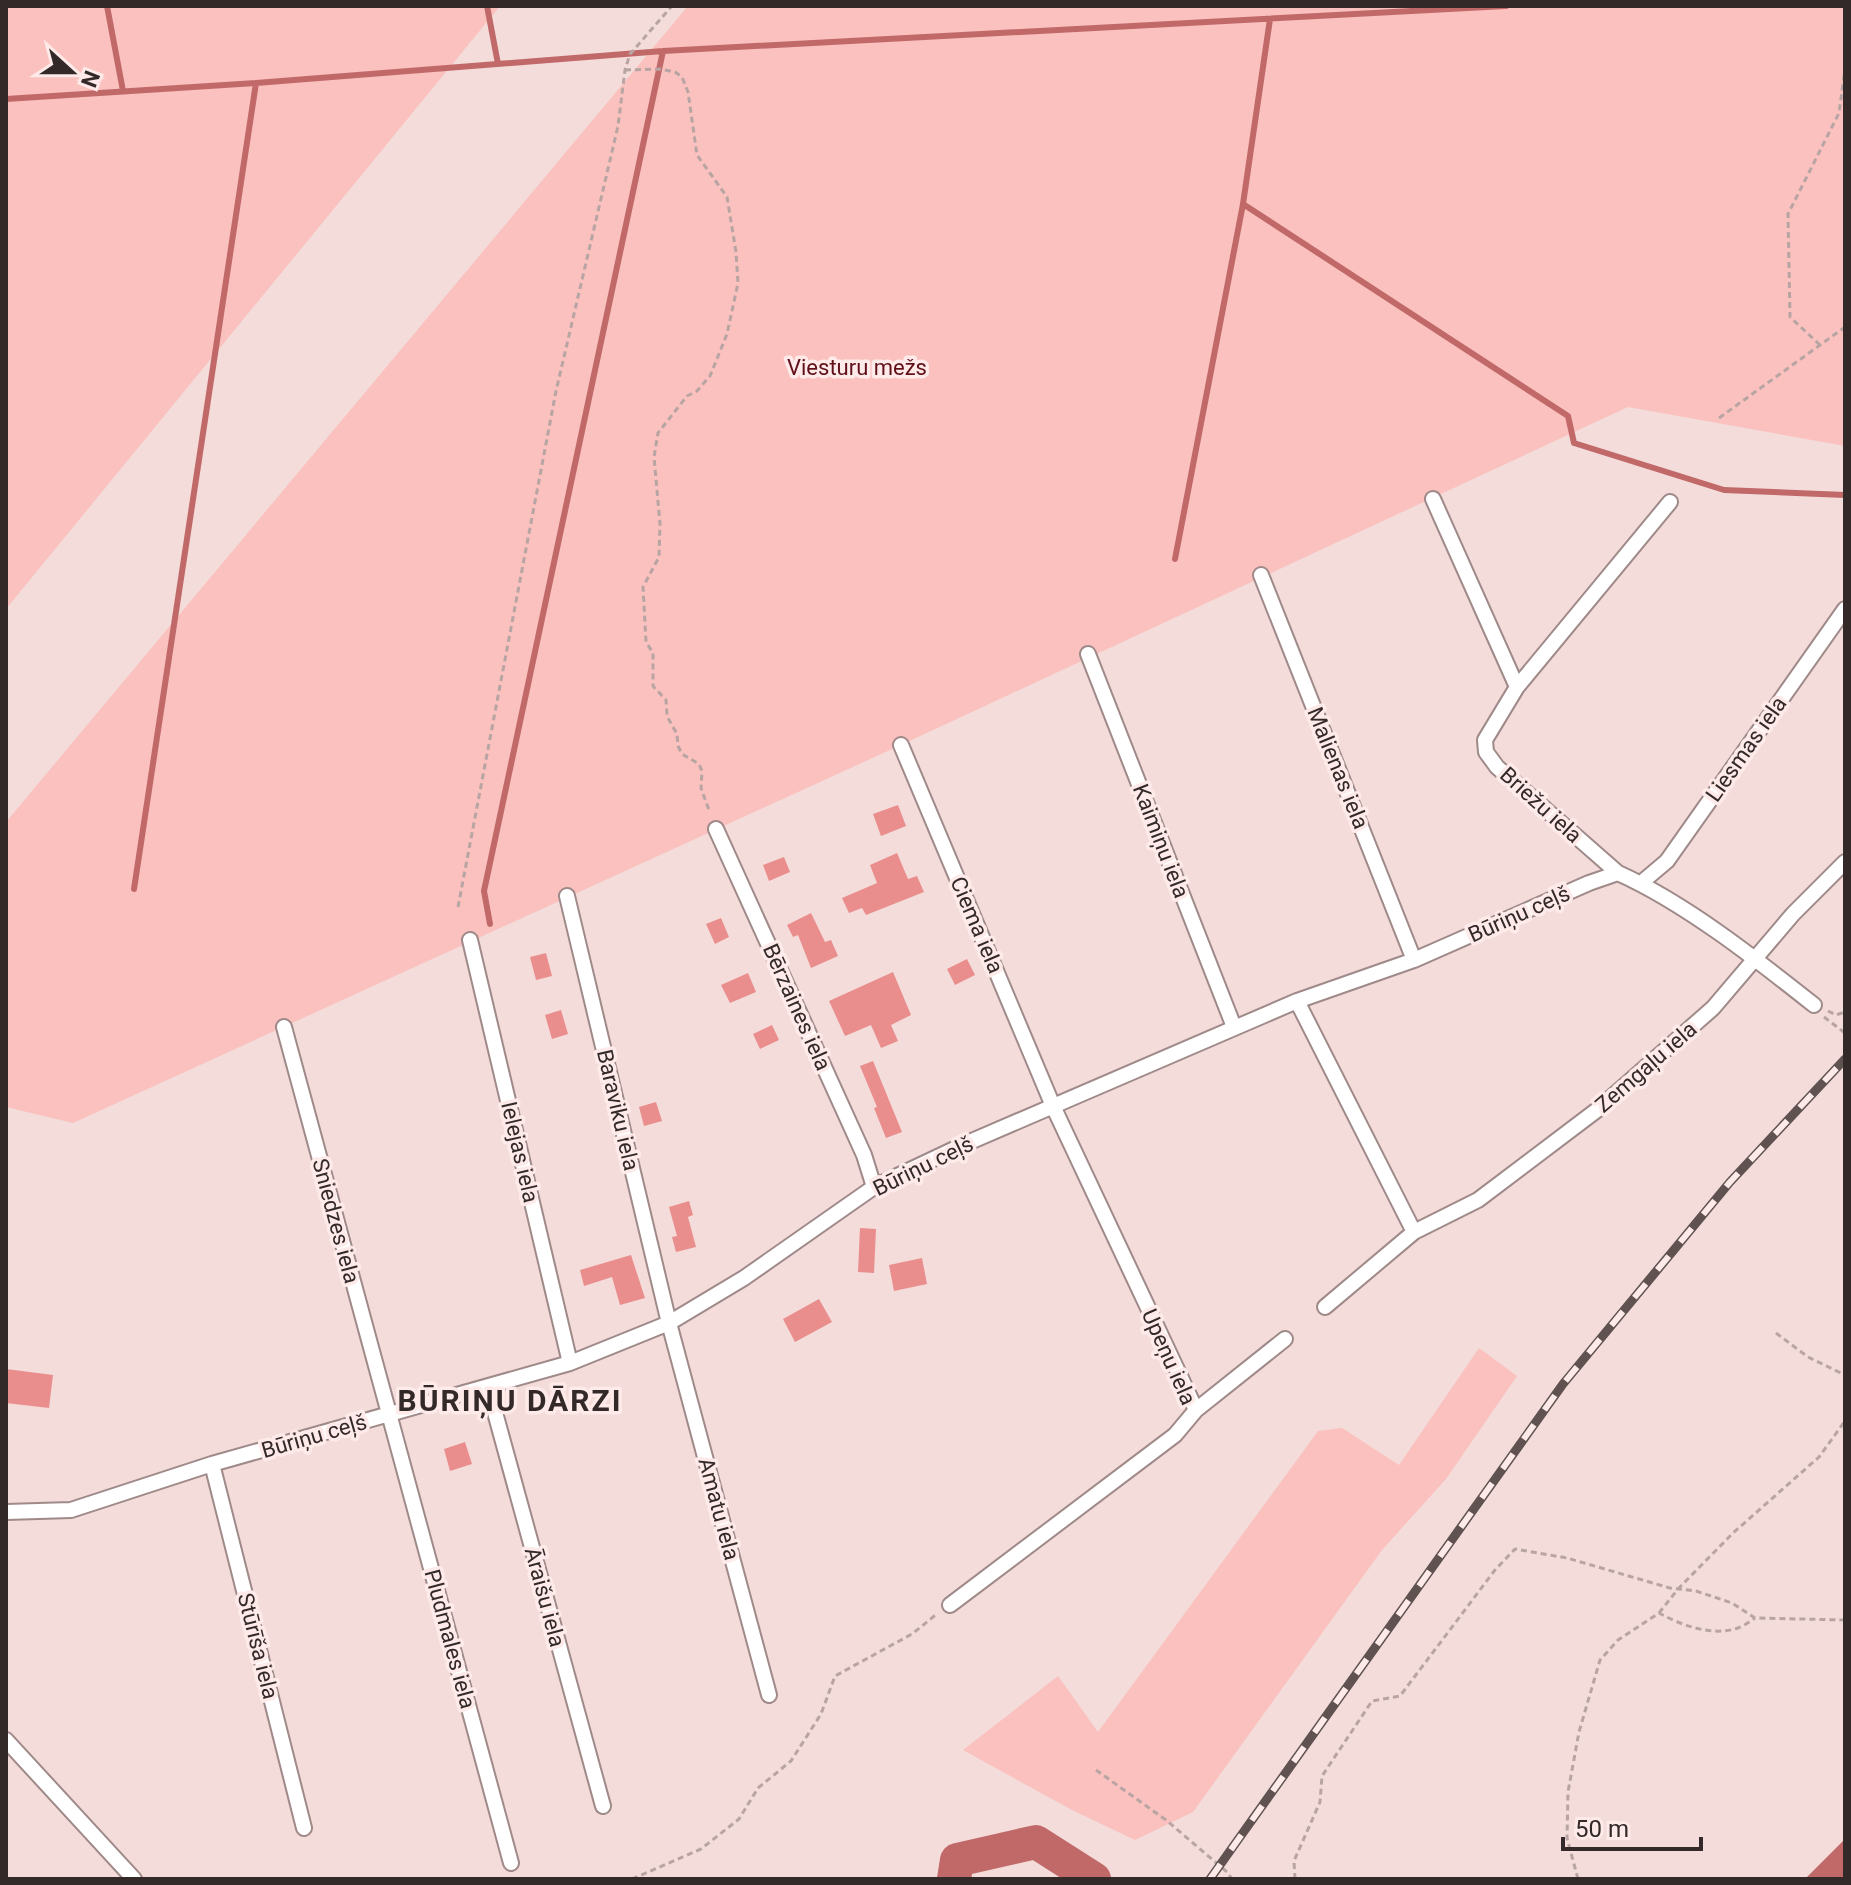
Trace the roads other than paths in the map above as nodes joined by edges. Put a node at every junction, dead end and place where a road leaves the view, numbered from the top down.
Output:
1 (1433, 499) dead end
2 (1670, 502) dead end
3 (1261, 575) dead end
4 (1845, 609) edge
5 (1088, 654) dead end
6 (1517, 687) junction
7 (901, 745) dead end
8 (716, 829) road end
9 (1845, 862) edge
10 (1618, 873) junction
11 (1641, 883) junction
12 (567, 896) dead end
13 (470, 940) dead end
14 (1757, 959) junction
15 (1414, 960) junction
16 (1297, 1001) junction
17 (1814, 1005) road end
18 (284, 1027) dead end
19 (1234, 1027) junction
20 (1053, 1106) junction
21 (874, 1187) junction
22 (1414, 1232) junction
23 (1325, 1307) dead end
24 (669, 1323) junction
25 (1285, 1339) dead end
26 (570, 1363) junction
27 (488, 1387) junction
28 (1196, 1410) junction
29 (389, 1415) junction
30 (212, 1464) junction
31 (6, 1512) edge
32 (950, 1605) road end
33 (769, 1695) dead end
34 (6, 1740) edge
35 (603, 1806) dead end
36 (304, 1828) dead end
37 (511, 1863) dead end
38 (134, 1879) edge

1 - 6 street
2 - 6 street, Briežu iela
3 - 15 street, Malienas iela
4 - 11 street, Liesmas iela
5 - 19 street, Kaimiņu iela
6 - 10 street, Briežu iela
7 - 20 street, Ciema iela
8 - 21 street, Bērzaines iela
9 - 14 street, Zemgaļu iela
10 - 11 street
10 - 15 street, Būriņu ceļš
11 - 14 street
12 - 24 street, Baraviku iela
13 - 26 street, Ielejas iela
14 - 17 street
14 - 22 street, Zemgaļu iela
15 - 16 street, Būriņu ceļš
16 - 19 street, Būriņu ceļš
16 - 22 street
18 - 29 street, Sniedzes iela
19 - 20 street, Būriņu ceļš
20 - 21 street, Būriņu ceļš
20 - 28 street, Upeņu iela
21 - 24 street, Būriņu ceļš
22 - 23 street, Zemgaļu iela
24 - 26 street, Būriņu ceļš
24 - 33 street, Amatu iela
25 - 28 street
26 - 27 street, Būriņu ceļš
27 - 29 street, Būriņu ceļš
27 - 35 street, Āraišu iela
28 - 32 street, Upeņu iela
29 - 30 street, Būriņu ceļš
29 - 37 street, Pludmales iela
30 - 31 street, Būriņu ceļš
30 - 36 street, Stūrīša iela
34 - 38 street

